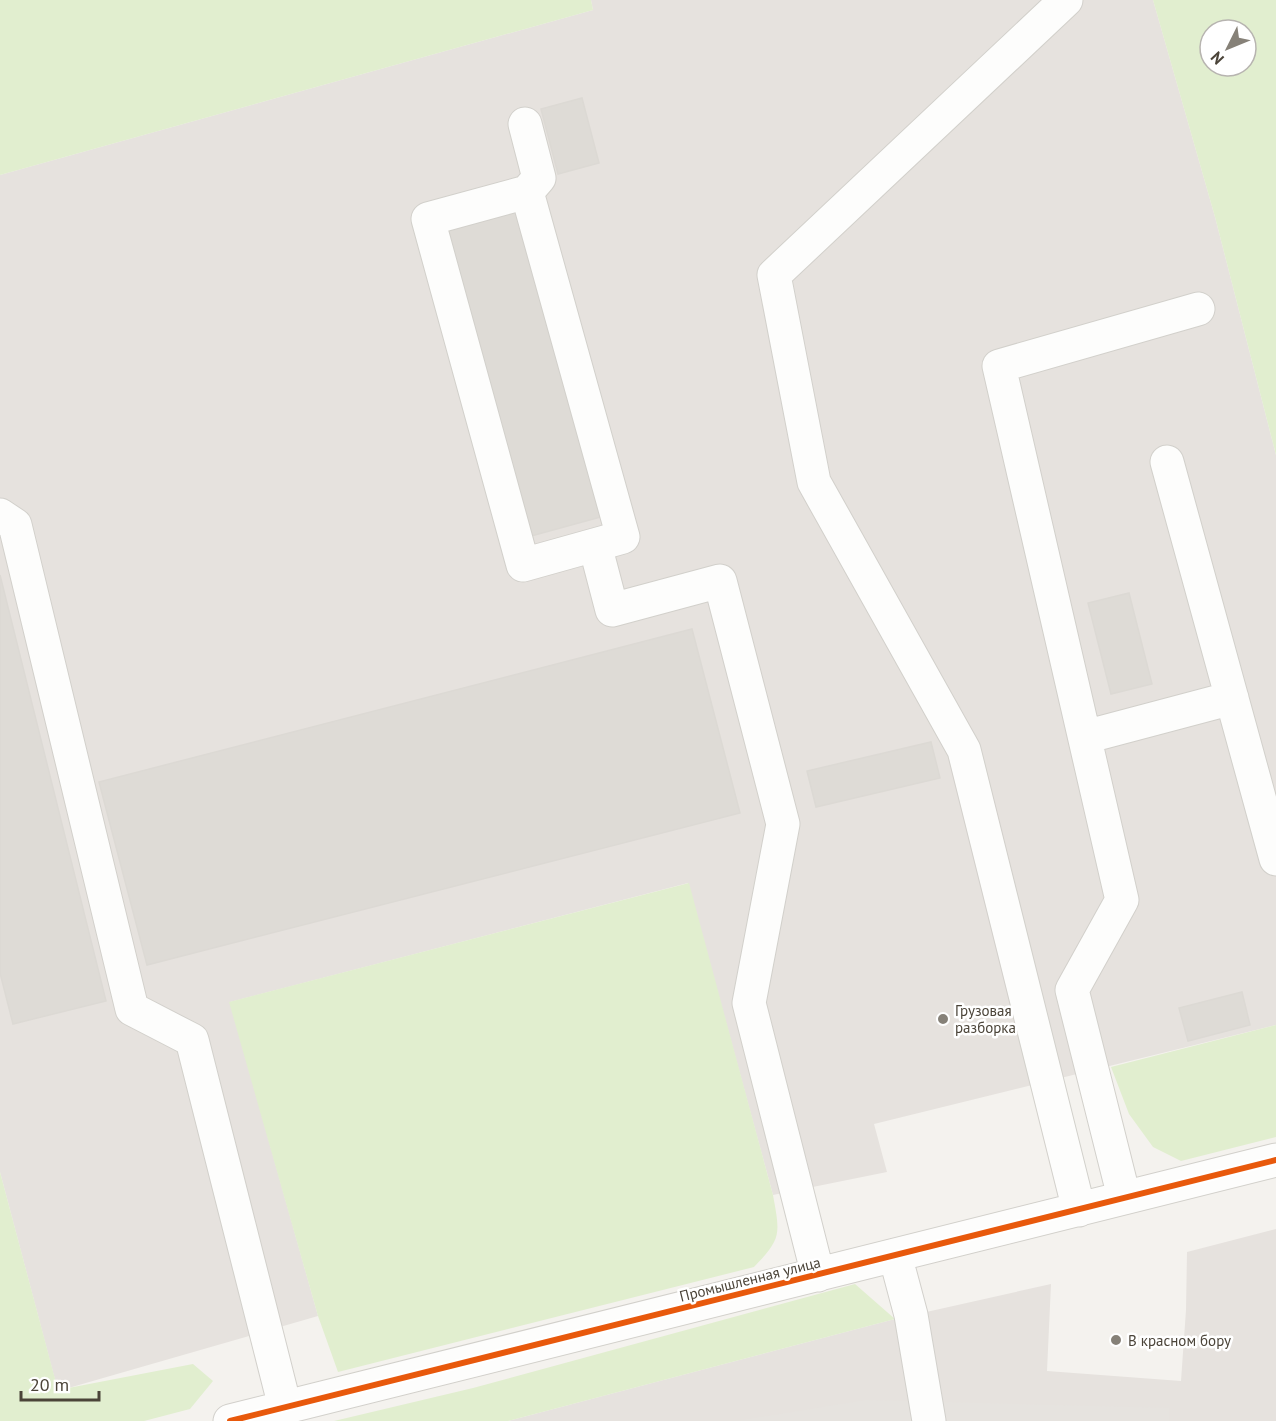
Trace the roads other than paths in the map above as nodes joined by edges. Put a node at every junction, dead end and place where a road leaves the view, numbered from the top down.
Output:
1 (1066, 0) edge
2 (525, 124) dead end
3 (527, 192) junction
4 (1198, 309) dead end
5 (1167, 462) dead end
6 (0, 515) edge
7 (595, 545) junction
8 (1232, 698) junction
9 (1084, 737) junction
10 (1276, 859) edge
11 (1276, 1160) edge
12 (1124, 1197) junction
13 (1079, 1210) junction
14 (895, 1256) junction
15 (818, 1275) junction
16 (285, 1407) junction
17 (230, 1421) edge
18 (929, 1421) edge

1 - 13 street
2 - 3 street
3 - 7 street
3 - 7 street
4 - 9 street
5 - 8 street
6 - 16 street
7 - 15 street
8 - 9 street
8 - 10 street
9 - 12 street
11 - 12 street, Промышленная улица
12 - 13 street, Промышленная улица
13 - 14 street, Промышленная улица
14 - 15 street, Промышленная улица
14 - 18 street
15 - 16 street, Промышленная улица
16 - 17 street, Промышленная улица

